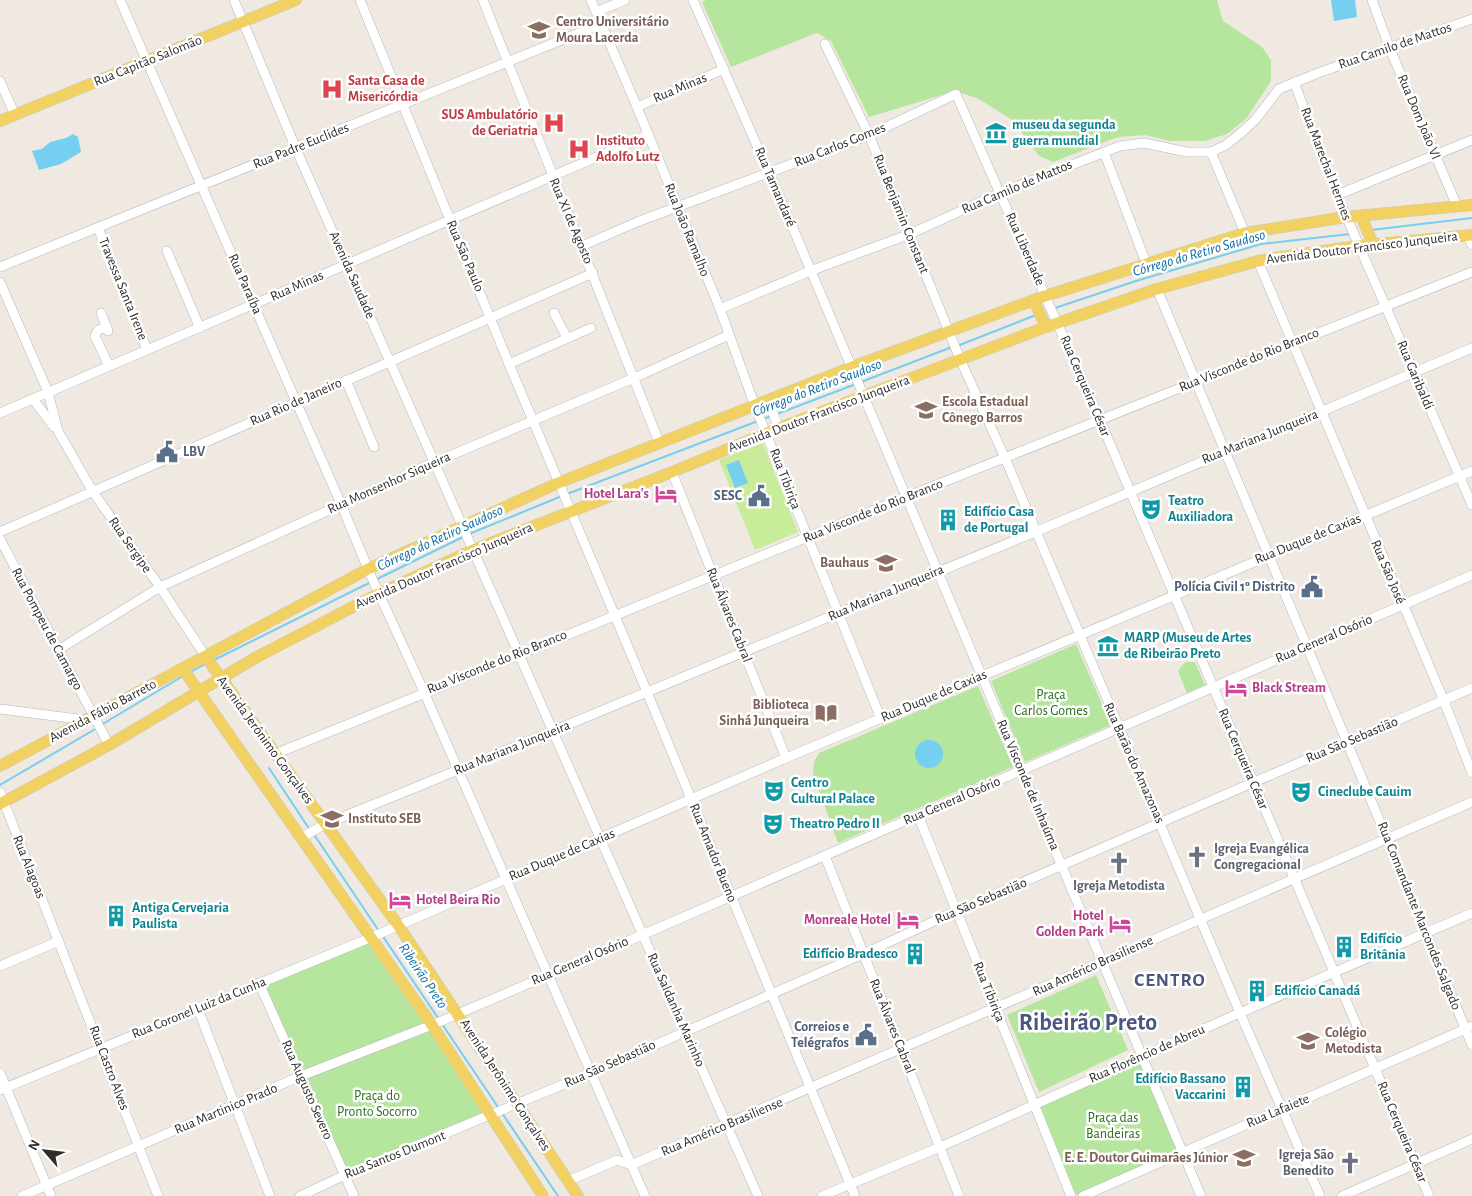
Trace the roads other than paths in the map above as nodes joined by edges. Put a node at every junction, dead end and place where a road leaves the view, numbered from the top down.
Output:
1 (120, 0) edge
2 (234, 0) edge
3 (296, 0) edge
4 (360, 0) edge
5 (483, 0) edge
6 (591, 0) edge
7 (624, 0) edge
8 (693, 0) edge
9 (1372, 0) edge
10 (596, 12) junction
11 (1472, 19) edge
12 (244, 22) junction
13 (601, 24) junction
14 (824, 44) dead end
15 (1390, 48) junction
16 (146, 61) junction
17 (507, 62) junction
18 (724, 69) junction
19 (0, 81) edge
20 (1294, 82) junction
21 (956, 94) joint
22 (402, 104) junction
23 (637, 106) junction
24 (15, 115) junction
25 (0, 121) edge
26 (648, 135) junction
27 (869, 135) junction
28 (1472, 140) edge
29 (296, 149) junction
30 (1104, 152) junction
31 (1212, 152) junction
32 (1434, 155) junction
33 (769, 174) junction
34 (552, 176) junction
35 (202, 186) junction
36 (1000, 193) junction
37 (1337, 195) junction
38 (1472, 205) edge
39 (1457, 206) junction
40 (678, 208) junction
41 (449, 219) junction
42 (1362, 219) junction
43 (1348, 221) junction
44 (98, 228) junction
45 (1246, 233) junction
46 (910, 234) junction
47 (1470, 238) edge
48 (1371, 240) junction
49 (1357, 242) junction
50 (582, 246) junction
51 (168, 251) dead end
52 (1258, 261) junction
53 (1146, 263) junction
54 (348, 264) junction
55 (0, 267) edge
56 (810, 272) junction
57 (1472, 272) edge
58 (593, 274) junction
59 (0, 282) edge
60 (1157, 289) junction
61 (1041, 301) junction
62 (254, 305) junction
63 (1386, 306) junction
64 (720, 309) junction
65 (101, 313) dead end
66 (554, 313) dead end
67 (490, 318) junction
68 (1056, 320) junction
69 (1044, 324) junction
70 (200, 328) junction
71 (591, 328) dead end
72 (950, 334) junction
73 (729, 335) junction
74 (567, 338) junction
75 (1291, 343) junction
76 (1472, 348) edge
77 (147, 350) junction
78 (959, 356) junction
79 (390, 361) junction
80 (509, 364) junction
81 (109, 366) junction
82 (853, 371) junction
83 (1414, 373) junction
84 (634, 378) junction
85 (346, 380) junction
86 (1197, 381) junction
87 (48, 392) junction
88 (862, 394) junction
89 (34, 399) junction
90 (296, 402) junction
91 (769, 403) junction
92 (756, 408) junction
93 (1321, 412) junction
94 (0, 413) edge
95 (1100, 420) junction
96 (533, 421) junction
97 (778, 425) junction
98 (765, 430) junction
99 (58, 431) junction
100 (659, 442) junction
101 (374, 447) dead end
102 (1225, 451) junction
103 (1005, 458) junction
104 (435, 462) junction
105 (1472, 471) edge
106 (672, 472) junction
107 (1460, 476) junction
108 (559, 486) junction
109 (1130, 491) junction
110 (93, 492) junction
111 (906, 497) junction
112 (341, 504) junction
113 (1472, 505) edge
114 (568, 507) junction
115 (1364, 516) junction
116 (464, 528) junction
117 (0, 532) edge
118 (1035, 532) junction
119 (807, 537) junction
120 (0, 539) edge
121 (472, 547) junction
122 (1269, 555) junction
123 (369, 572) junction
124 (938, 572) junction
125 (713, 575) junction
126 (1472, 575) edge
127 (160, 587) junction
128 (378, 591) junction
129 (1174, 596) junction
130 (1402, 606) junction
131 (839, 613) junction
132 (614, 614) junction
133 (1079, 636) junction
134 (1308, 646) junction
135 (58, 650) junction
136 (744, 652) junction
137 (519, 654) junction
138 (207, 659) junction
139 (185, 671) junction
140 (982, 676) junction
141 (220, 677) junction
142 (1212, 688) junction
143 (1472, 688) edge
144 (197, 690) junction
145 (424, 692) junction
146 (647, 692) junction
147 (1444, 701) junction
148 (0, 709) edge
149 (92, 719) junction
150 (881, 719) junction
151 (1119, 728) junction
152 (553, 731) junction
153 (1347, 742) junction
154 (108, 744) junction
155 (275, 754) junction
156 (786, 758) junction
157 (0, 766) edge
158 (458, 770) junction
159 (1022, 770) junction
160 (1472, 772) edge
161 (1254, 783) junction
162 (1, 798) edge
163 (691, 800) junction
164 (1472, 802) edge
165 (918, 816) junction
166 (1161, 823) junction
167 (322, 825) junction
168 (304, 837) junction
169 (600, 838) junction
170 (1387, 838) junction
171 (825, 856) junction
172 (1063, 866) junction
173 (505, 878) junction
174 (1294, 878) junction
175 (731, 896) junction
176 (956, 912) junction
177 (1472, 913) edge
178 (1201, 919) junction
179 (395, 926) junction
180 (1426, 933) junction
181 (374, 935) junction
182 (642, 935) junction
183 (59, 941) junction
184 (863, 954) junction
185 (1103, 962) junction
186 (0, 966) edge
187 (1335, 973) junction
188 (547, 975) junction
189 (259, 983) junction
190 (772, 994) junction
191 (996, 1008) junction
192 (198, 1009) junction
193 (1240, 1013) junction
194 (455, 1014) junction
195 (435, 1023) junction
196 (1469, 1028) edge
197 (684, 1031) junction
198 (1472, 1045) edge
199 (100, 1048) junction
200 (901, 1049) junction
201 (1142, 1056) junction
202 (1376, 1069) junction
203 (0, 1073) edge
204 (591, 1073) junction
205 (301, 1076) junction
206 (3, 1089) edge
207 (810, 1089) junction
208 (514, 1105) junction
209 (1035, 1105) junction
210 (234, 1106) junction
211 (1282, 1109) junction
212 (494, 1114) junction
213 (727, 1125) junction
214 (1472, 1139) edge
215 (139, 1146) junction
216 (940, 1147) junction
217 (1183, 1152) junction
218 (1416, 1164) junction
219 (632, 1165) junction
220 (345, 1175) junction
221 (568, 1182) junction
222 (850, 1184) junction
223 (47, 1185) junction
224 (22, 1196) edge
225 (51, 1196) edge
226 (158, 1196) edge
227 (270, 1196) edge
228 (300, 1196) edge
229 (354, 1196) edge
230 (543, 1196) edge
231 (578, 1196) edge
232 (645, 1196) edge
233 (758, 1196) edge
234 (822, 1196) edge
235 (855, 1196) edge
236 (959, 1196) edge
237 (1071, 1196) edge
238 (1083, 1196) edge
239 (1201, 1196) edge
240 (1320, 1196) edge
241 (1342, 1196) edge
242 (1429, 1196) edge

1 - 16 street, Rua Paraíba
2 - 12 street, Avenida Saudade
3 - 12 main road, Rua Capitão Salomão
4 - 22 street, Rua São Paulo
5 - 17 street, Rua XI de Agosto
6 - 10 street, Rua João Ramalho
7 - 10 street
8 - 18 street, Rua Tamandaré
9 - 15 street, Rua Dom João VI
10 - 13 street, Rua João Ramalho
11 - 15 street, Rua Camilo de Mattos
12 - 16 main road, Rua Capitão Salomão
12 - 29 street, Avenida Saudade
13 - 17 street, Rua Padre Euclides
13 - 23 street, Rua João Ramalho
14 - 27 street, Rua Benjamin Constant
15 - 20 street, Rua Camilo de Mattos
15 - 32 street, Rua Dom João VI
16 - 24 main road, Rua Capitão Salomão
16 - 35 street, Rua Paraíba
17 - 22 street, Rua Padre Euclides
17 - 34 street, Rua XI de Agosto
18 - 23 street, Rua Minas
18 - 33 street, Rua Tamandaré
19 - 24 street
20 - 31 street, Rua Camilo de Mattos
20 - 37 street, Rua Marechal Hermes
21 - 27 street, Rua Carlos Gomes
21 - 36 street, Rua Liberdade
22 - 29 street, Rua Padre Euclides
22 - 41 street, Rua São Paulo
23 - 26 street, Rua João Ramalho
24 - 25 main road, Rua Capitão Salomão
26 - 34 street, Rua Minas
26 - 40 street, Rua João Ramalho
27 - 33 street, Rua Carlos Gomes
27 - 46 street, Rua Benjamin Constant
28 - 32 street
29 - 35 street, Rua Padre Euclides
29 - 54 street, Avenida Saudade
30 - 31 street, Rua Camilo de Mattos
30 - 36 street, Rua Camilo de Mattos
30 - 53 street
31 - 45 street
32 - 37 street
32 - 39 street, Rua Dom João VI
33 - 40 street, Rua Carlos Gomes
33 - 56 street, Rua Tamandaré
34 - 41 street, Rua Minas
34 - 50 street, Rua XI de Agosto
35 - 44 street, Rua Padre Euclides
35 - 62 street, Rua Paraíba
36 - 46 street, Rua Camilo de Mattos
36 - 61 street, Rua Liberdade
37 - 43 street, Rua Marechal Hermes
38 - 39 main road, Avenida Doutor Francisco Junqueira
39 - 42 main road, Avenida Doutor Francisco Junqueira
40 - 50 street, Rua Carlos Gomes
40 - 64 street, Rua João Ramalho
41 - 54 street, Rua Minas
41 - 67 street, Rua São Paulo
42 - 43 main road, Avenida Doutor Francisco Junqueira
42 - 48 main road
43 - 45 main road, Avenida Doutor Francisco Junqueira
43 - 49 street, Rua Marechal Hermes
44 - 55 street, Rua Padre Euclides
44 - 77 street, Travessa Santa Irene
45 - 53 main road, Avenida Doutor Francisco Junqueira
46 - 56 street, Rua Camilo de Mattos
46 - 72 street, Rua Benjamin Constant
47 - 48 main road, Avenida Doutor Francisco Junqueira
48 - 49 main road, Avenida Doutor Francisco Junqueira
49 - 52 main road, Avenida Doutor Francisco Junqueira
49 - 63 street, Rua Garibaldi
50 - 58 street, Rua XI de Agosto
51 - 70 street
52 - 60 main road, Avenida Doutor Francisco Junqueira
52 - 75 street, Rua São José
53 - 61 main road, Avenida Doutor Francisco Junqueira
54 - 62 street, Rua Minas
54 - 79 street, Avenida Saudade
56 - 64 street, Rua Camilo de Mattos
56 - 82 street, Rua Tamandaré
57 - 63 street, Rua Visconde do Rio Branco
58 - 67 street, Rua Rio de Janeiro
58 - 84 street, Rua XI de Agosto
59 - 87 street, Rua Sergipe
60 - 68 main road, Avenida Doutor Francisco Junqueira
60 - 86 street, Rua Comandante Marcondes Salgado
61 - 68 street, Rua Liberdade
61 - 69 main road
61 - 72 main road, Avenida Doutor Francisco Junqueira
62 - 70 street, Rua Minas
62 - 90 street, Rua Paraíba
63 - 75 street, Rua Visconde do Rio Branco
63 - 83 street, Rua Garibaldi
64 - 73 street, Rua João Ramalho
65 - 81 street
66 - 74 street
67 - 79 street, Rua Rio de Janeiro
67 - 80 street, Rua São Paulo
68 - 69 main road, Avenida Doutor Francisco Junqueira
68 - 95 street, Rua Cerqueira César
69 - 78 main road, Avenida Doutor Francisco Junqueira
70 - 77 street, Rua Minas
71 - 74 street
72 - 78 street, Rua Barão do Amazonas
72 - 82 main road, Avenida Doutor Francisco Junqueira
73 - 84 street, Rua Monsenhor Siqueira
73 - 92 street, Rua João Ramalho
74 - 80 street
75 - 86 street, Rua Visconde do Rio Branco
75 - 93 street, Rua São José
76 - 83 street, Rua Mariana Junqueira
77 - 81 street, Rua Minas
78 - 88 main road, Avenida Doutor Francisco Junqueira
78 - 103 street, Rua Barão do Amazonas
79 - 85 street, Rua Rio de Janeiro
79 - 104 street, Avenida Saudade
80 - 96 street, Rua São Paulo
81 - 87 street, Rua Minas
82 - 88 street, Rua Visconde de Inhaúma
82 - 91 main road, Avenida Doutor Francisco Junqueira
83 - 93 street, Rua Mariana Junqueira
83 - 107 street, Rua Garibaldi
84 - 96 street, Rua Monsenhor Siqueira
84 - 100 street, Rua XI de Agosto
85 - 90 street, Rua Rio de Janeiro
85 - 101 street
86 - 95 street, Rua Visconde do Rio Branco
86 - 102 street, Rua Comandante Marcondes Salgado
87 - 89 street, Rua Minas
87 - 99 street, Rua Sergipe
88 - 97 main road, Avenida Doutor Francisco Junqueira
88 - 111 street, Rua Visconde de Inhaúma
89 - 94 street, Rua Minas
89 - 99 street, Rua Sergipe
90 - 110 street, Rua Rio de Janeiro
90 - 112 street, Rua Paraíba
91 - 92 main road, Avenida Doutor Francisco Junqueira
91 - 97 street
92 - 98 street, Rua Tibiriça
92 - 100 main road, Avenida Doutor Francisco Junqueira
93 - 102 street, Rua Mariana Junqueira
93 - 115 street, Rua São José
95 - 103 street, Rua Visconde do Rio Branco
95 - 109 street, Rua Cerqueira César
96 - 104 street, Rua Monsenhor Siqueira
96 - 108 street, Rua São Paulo
97 - 98 main road, Avenida Doutor Francisco Junqueira
98 - 106 main road, Avenida Doutor Francisco Junqueira
98 - 119 street, Rua Tibiriça
99 - 110 street, Rua Sergipe
100 - 108 main road, Avenida Doutor Francisco Junqueira
102 - 109 street, Rua Mariana Junqueira
102 - 122 street, Rua Comandante Marcondes Salgado
103 - 111 street, Rua Visconde do Rio Branco
103 - 118 street, Rua Barão do Amazonas
104 - 112 street, Rua Monsenhor Siqueira
104 - 116 street, Avenida Saudade
105 - 107 street, Rua Duque de Caxias
106 - 114 main road, Avenida Doutor Francisco Junqueira
106 - 125 street, Rua Álvares Cabral
107 - 113 street, Rua Garibaldi
107 - 115 street, Rua Duque de Caxias
108 - 114 street, Rua São Paulo
108 - 116 main road, Avenida Doutor Francisco Junqueira
109 - 118 street, Rua Mariana Junqueira
109 - 129 street, Rua Cerqueira César
110 - 117 street, Rua Rio de Janeiro
110 - 127 street, Rua Sergipe
111 - 119 street, Rua Visconde do Rio Branco
111 - 124 street, Rua Visconde de Inhaúma
112 - 123 street, Rua Paraíba
112 - 127 street, Rua Monsenhor Siqueira
114 - 121 main road, Avenida Doutor Francisco Junqueira
114 - 132 street, Rua Amador Bueno
115 - 122 street, Rua Duque de Caxias
115 - 130 street, Rua São José
116 - 121 street, Avenida Saudade
116 - 123 main road, Avenida Doutor Francisco Junqueira
118 - 124 street, Rua Mariana Junqueira
118 - 133 street, Rua Barão do Amazonas
119 - 125 street, Rua Visconde do Rio Branco
119 - 131 street, Rua Tibiriça
120 - 135 street, Rua Pompeu de Camargo
121 - 128 main road, Avenida Doutor Francisco Junqueira
121 - 137 street, Rua Saldanha Marinho
122 - 129 street, Rua Duque de Caxias
122 - 134 street, Rua Comandante Marcondes Salgado
123 - 128 street, Rua Paraíba
123 - 138 main road, Avenida Doutor Francisco Junqueira
124 - 131 street, Rua Mariana Junqueira
124 - 140 street, Rua Visconde de Inhaúma
125 - 132 street, Rua Visconde do Rio Branco
125 - 136 street, Rua Álvares Cabral
126 - 130 street, Rua General Osório
127 - 135 street, Rua Monsenhor Siqueira
127 - 138 street, Rua Sergipe
128 - 141 main road, Avenida Doutor Francisco Junqueira
128 - 145 street, Rua Paraíba
129 - 133 street, Rua Duque de Caxias
129 - 142 street, Rua Cerqueira César
130 - 134 street, Rua General Osório
130 - 147 street, Rua São José
131 - 136 street, Rua Mariana Junqueira
131 - 150 street, Rua Tibiriça
132 - 137 street, Rua Visconde do Rio Branco
132 - 146 street, Rua Amador Bueno
133 - 140 street, Rua Duque de Caxias
133 - 151 street, Rua Barão do Amazonas
134 - 142 street, Rua General Osório
134 - 153 street, Rua Comandante Marcondes Salgado
135 - 149 street, Rua Pompeu de Camargo
136 - 146 street, Rua Mariana Junqueira
136 - 156 street, Rua Álvares Cabral
137 - 145 street, Rua Visconde do Rio Branco
137 - 152 street, Rua Saldanha Marinho
138 - 139 main road, Avenida Fábio Barreto
138 - 141 main road, Avenida Jerônimo Gonçalves
139 - 144 main road, Avenida Jerônimo Gonçalves
139 - 149 main road, Avenida Fábio Barreto
140 - 150 street, Rua Duque de Caxias
140 - 159 street, Rua Visconde de Inhaúma
141 - 144 main road, Avenida Doutor Francisco Junqueira
141 - 155 main road, Avenida Jerônimo Gonçalves
142 - 151 street, Rua General Osório
142 - 161 street, Rua Cerqueira César
143 - 147 street, Rua São Sebastião
144 - 154 main road
144 - 168 main road, Avenida Jerônimo Gonçalves
145 - 155 street, Rua Visconde do Rio Branco
145 - 158 street, Rua Paraíba
146 - 152 street, Rua Mariana Junqueira
146 - 163 street, Rua Amador Bueno
147 - 153 street, Rua São Sebastião
147 - 160 street, Rua São José
148 - 149 street
149 - 154 street, Rua Pompeu de Camargo
149 - 157 main road, Avenida Fábio Barreto
150 - 156 street, Rua Duque de Caxias
151 - 159 street, Rua General Osório
151 - 166 street, Rua Barão do Amazonas
152 - 158 street, Rua Mariana Junqueira
152 - 169 street, Rua Saldanha Marinho
153 - 161 street, Rua São Sebastião
153 - 170 street, Rua Comandante Marcondes Salgado
154 - 162 main road
155 - 167 main road, Avenida Jerônimo Gonçalves
156 - 163 street, Rua Duque de Caxias
158 - 167 street, Rua Mariana Junqueira
158 - 173 street, Rua Paraíba
159 - 165 street, Rua General Osório
159 - 172 street, Rua Visconde de Inhaúma
161 - 166 street, Rua São Sebastião
161 - 174 street, Rua Cerqueira César
162 - 183 street, Rua Alagoas
163 - 169 street, Rua Duque de Caxias
163 - 175 street, Rua Amador Bueno
164 - 170 street, Rua Américo Brasiliense
165 - 171 street, Rua General Osório
165 - 176 street, Rua Tibiriça
166 - 172 street, Rua São Sebastião
166 - 178 street, Rua Barão do Amazonas
167 - 168 street, Rua Mariana Junqueira
167 - 179 main road, Avenida Jerônimo Gonçalves
168 - 181 main road, Avenida Jerônimo Gonçalves
169 - 173 street, Rua Duque de Caxias
169 - 182 street, Rua Saldanha Marinho
170 - 174 street, Rua Américo Brasiliense
170 - 180 street, Rua Comandante Marcondes Salgado
171 - 175 street, Rua General Osório
171 - 184 street, Rua Álvares Cabral
172 - 176 street, Rua São Sebastião
172 - 185 street, Rua Visconde de Inhaúma
173 - 179 street, Rua Duque de Caxias
173 - 188 street, Rua Paraíba
174 - 178 street, Rua Américo Brasiliense
174 - 187 street, Rua Cerqueira César
175 - 182 street, Rua General Osório
175 - 190 street, Rua Amador Bueno
176 - 184 street, Rua São Sebastião
176 - 191 street, Rua Tibiriça
177 - 180 street, Rua Florêncio de Abreu
178 - 185 street, Rua Américo Brasiliense
178 - 193 street, Rua Barão do Amazonas
179 - 181 street, Rua Coronel Luiz da Cunha
179 - 194 main road, Avenida Jerônimo Gonçalves
180 - 187 street, Rua Florêncio de Abreu
180 - 196 street, Rua Comandante Marcondes Salgado
181 - 189 street, Rua Coronel Luiz da Cunha
181 - 195 main road, Avenida Jerônimo Gonçalves
182 - 188 street, Rua General Osório
182 - 197 street, Rua Saldanha Marinho
183 - 186 street
183 - 199 street, Rua Castro Alves
184 - 190 street, Rua São Sebastião
184 - 200 street, Rua Álvares Cabral
185 - 191 street, Rua Américo Brasiliense
185 - 201 street, Rua Visconde de Inhaúma
187 - 193 street, Rua Florêncio de Abreu
187 - 202 street, Rua Cerqueira César
188 - 194 street, Rua General Osório
188 - 204 street, Rua Paraíba
189 - 192 street, Rua Coronel Luiz da Cunha
189 - 205 street, Rua Augusto Severo
190 - 197 street, Rua São Sebastião
190 - 207 street, Rua Amador Bueno
191 - 200 street, Rua Américo Brasiliense
191 - 209 street, Rua Tibiriça
192 - 199 street, Rua Coronel Luiz da Cunha
192 - 210 street
193 - 201 street, Rua Florêncio de Abreu
193 - 211 street, Rua Barão do Amazonas
194 - 195 street, Rua General Osório
194 - 208 main road, Avenida Jerônimo Gonçalves
195 - 205 street, Rua Martinico Prado
195 - 212 main road, Avenida Jerônimo Gonçalves
196 - 198 street, Rua Comandante Marcondes Salgado
196 - 202 street, Rua Lafaiete
197 - 204 street, Rua São Sebastião
197 - 213 street, Rua Saldanha Marinho
199 - 206 street, Rua Coronel Luiz da Cunha
199 - 215 street, Rua Castro Alves
200 - 207 street, Rua Américo Brasiliense
200 - 216 street, Rua Álvares Cabral
201 - 209 street, Rua Florêncio de Abreu
201 - 217 street, Rua Visconde de Inhaúma
202 - 211 street, Rua Lafaiete
202 - 218 street, Rua Cerqueira César
203 - 206 street
204 - 208 street, Rua São Sebastião
204 - 219 street, Rua Paraíba
205 - 210 street, Rua Martinico Prado
205 - 220 street, Rua Augusto Severo
206 - 223 street
207 - 213 street, Rua Américo Brasiliense
207 - 222 street, Rua Amador Bueno
208 - 212 street, Rua São Sebastião
208 - 221 main road, Avenida Jerônimo Gonçalves
209 - 216 street, Rua Florêncio de Abreu
209 - 237 street, Rua Tibiriça
210 - 215 street, Rua Martinico Prado
210 - 227 street
211 - 217 street, Rua Lafaiete
211 - 240 street, Rua Barão do Amazonas
212 - 220 street, Rua Santos Dumont
212 - 230 main road, Avenida Jerônimo Gonçalves
213 - 219 street, Rua Américo Brasiliense
213 - 233 street, Rua Saldanha Marinho
214 - 218 street
215 - 223 street, Rua Martinico Prado
215 - 226 street, Rua Castro Alves
216 - 222 street, Rua Florêncio de Abreu
216 - 236 street, Rua Álvares Cabral
217 - 238 street, Rua Lafaiete
217 - 239 street, Rua Visconde de Inhaúma
218 - 241 street
218 - 242 street, Rua Cerqueira César
219 - 221 street
219 - 232 street, Rua Paraíba
220 - 228 street, Rua Santos Dumont
220 - 229 street, Rua Augusto Severo
221 - 231 main road, Avenida Jerônimo Gonçalves
222 - 234 street, Rua Florêncio de Abreu
222 - 235 street, Rua Amador Bueno
223 - 224 street, Rua Martinico Prado
223 - 225 street

